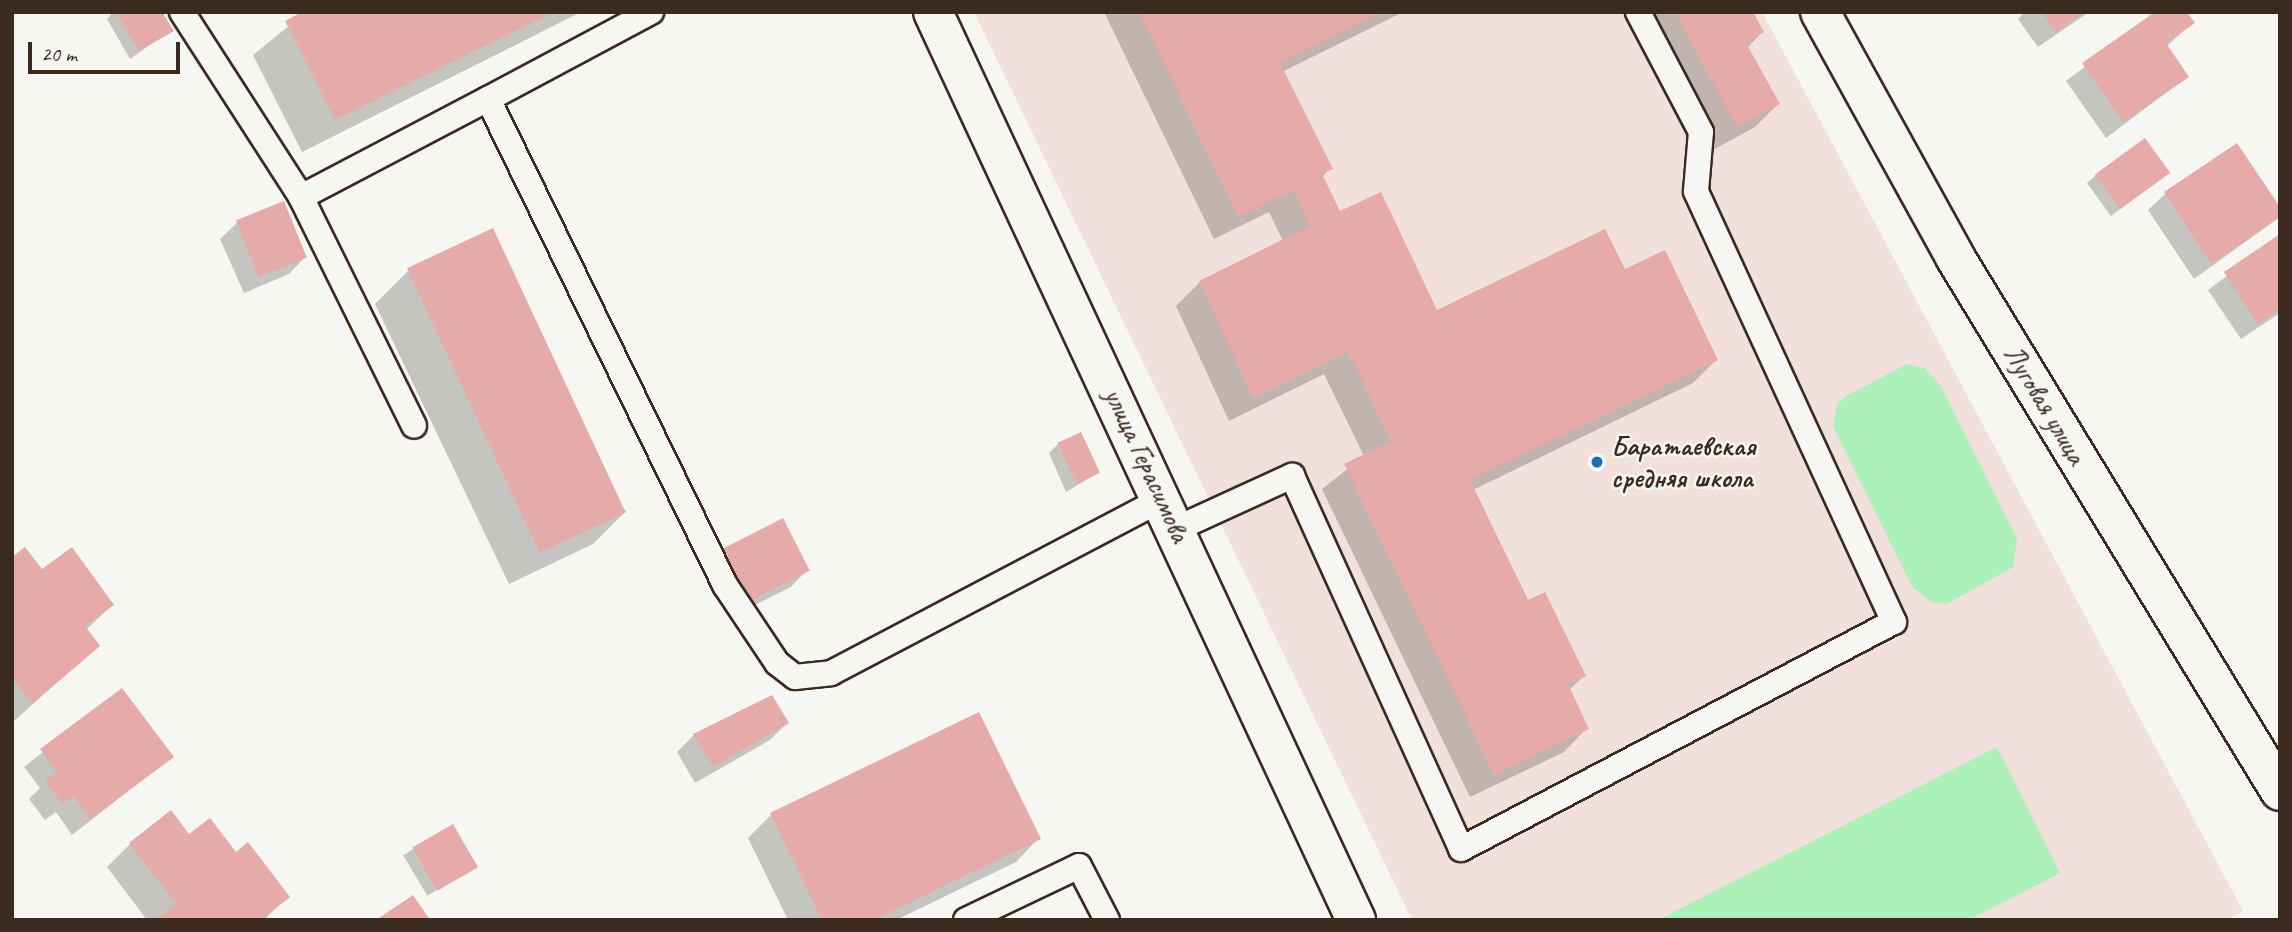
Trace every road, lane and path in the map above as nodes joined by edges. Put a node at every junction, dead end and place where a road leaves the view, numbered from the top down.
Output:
1 (182, 12) edge
2 (651, 12) edge
3 (933, 12) edge
4 (1638, 12) edge
5 (1821, 12) edge
6 (488, 99) junction
7 (301, 197) junction
8 (414, 426) dead end
9 (1169, 514) junction
10 (2280, 791) edge
11 (1347, 917) edge
12 (966, 920) edge
13 (1107, 920) edge

1 - 7 lane
2 - 6 lane
3 - 9 street, улица Герасимова
4 - 9 lane
5 - 10 street, Луговая улица
6 - 7 lane
6 - 9 lane
7 - 8 lane
9 - 11 street, улица Герасимова
12 - 13 lane

